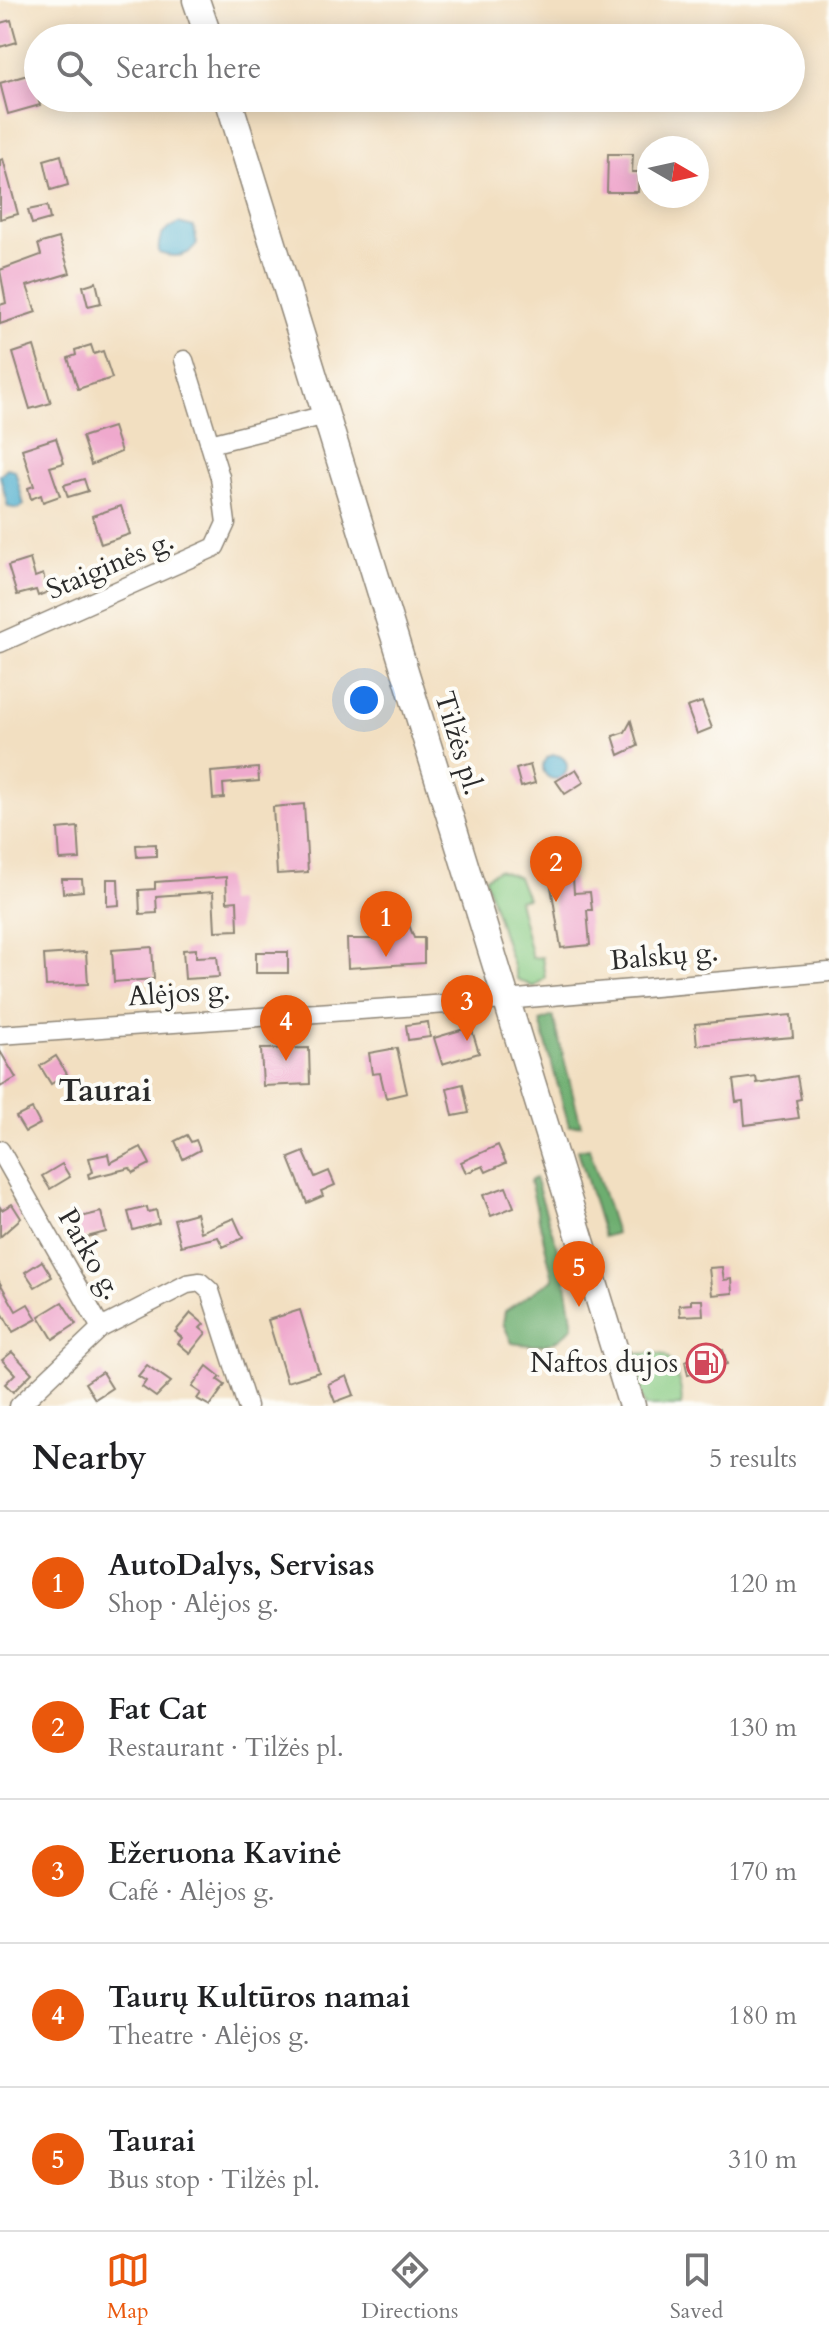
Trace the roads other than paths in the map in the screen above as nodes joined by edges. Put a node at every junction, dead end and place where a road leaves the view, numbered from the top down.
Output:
1 (196, 0) edge
2 (204, 24) edge
3 (232, 112) edge
4 (184, 360) dead end
5 (326, 415) junction
6 (210, 444) junction
7 (0, 643) edge
8 (829, 972) edge
9 (505, 1000) junction
10 (0, 1035) edge
11 (0, 1150) edge
12 (101, 1328) junction
13 (19, 1406) edge
14 (247, 1406) edge
15 (632, 1406) edge

1 - 2 highway
3 - 5 highway, Tilžės pl.
4 - 6 street
5 - 6 street
5 - 9 highway, Tilžės pl.
6 - 7 street, Staiginės g.
8 - 9 street, Balskų g.
9 - 10 street, Alėjos g.
9 - 15 highway, Tilžės pl.
11 - 12 street, Parko g.
12 - 13 street, Parko g.
12 - 14 street

